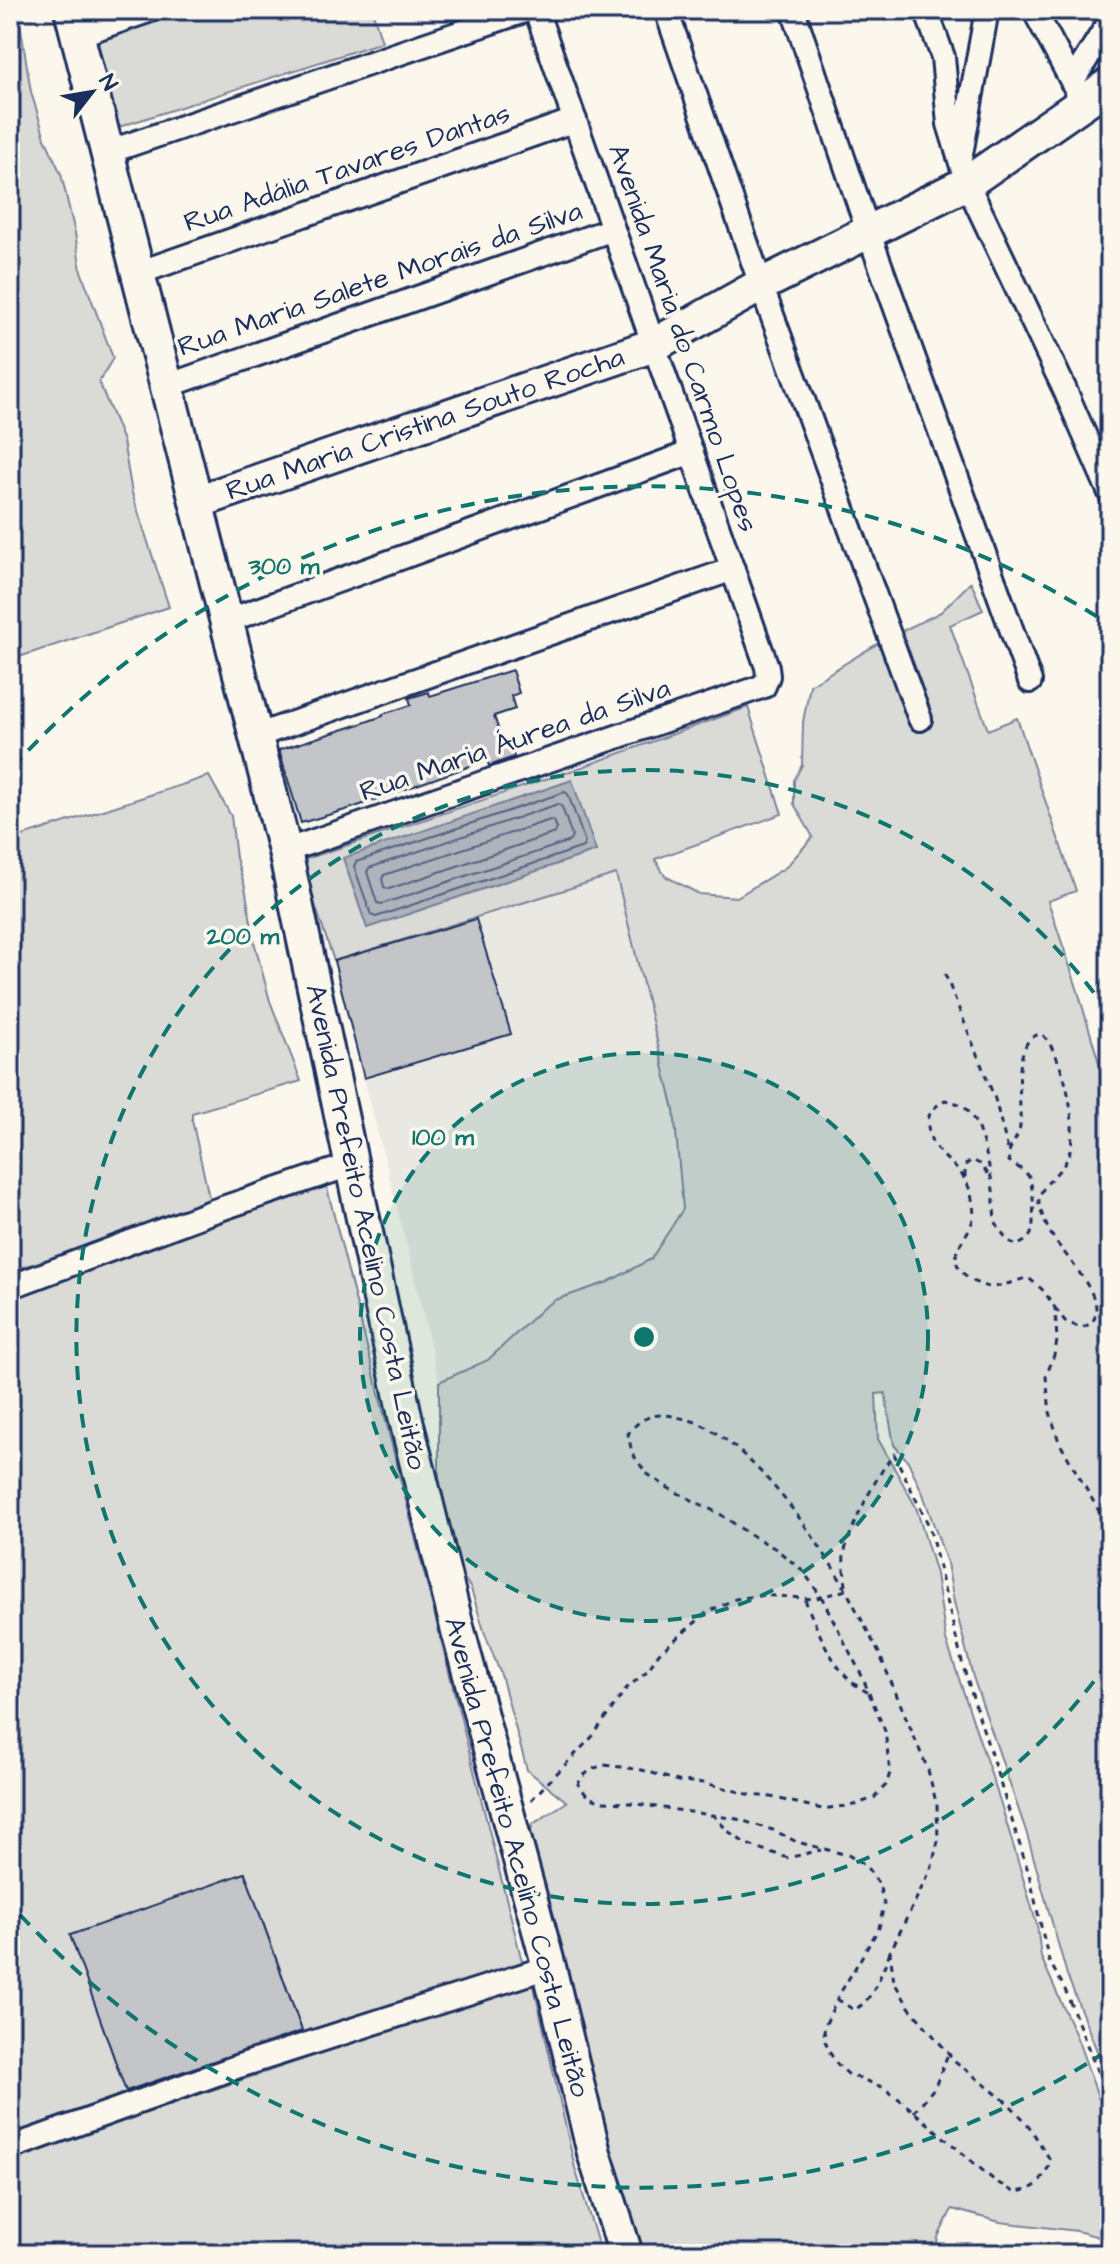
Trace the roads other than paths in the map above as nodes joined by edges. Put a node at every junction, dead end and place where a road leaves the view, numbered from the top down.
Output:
1 (151, 10) edge
2 (527, 10) edge
3 (536, 10) edge
4 (666, 10) edge
5 (793, 10) edge
6 (926, 10) edge
7 (987, 10) edge
8 (1034, 10) edge
9 (1110, 21) edge
10 (75, 22) edge
11 (1088, 90) edge
12 (575, 120) junction
13 (108, 152) junction
14 (963, 173) junction
15 (613, 229) junction
16 (868, 231) junction
17 (138, 273) junction
18 (761, 285) junction
19 (654, 345) junction
20 (167, 386) junction
21 (692, 452) junction
22 (1110, 493) edge
23 (197, 502) junction
24 (733, 569) junction
25 (227, 621) junction
26 (1030, 681) dead end
27 (764, 686) joint
28 (920, 719) dead end
29 (256, 736) junction
30 (285, 851) junction
31 (353, 1164) junction
32 (10, 1287) edge
33 (549, 1967) junction
34 (10, 2148) edge
35 (626, 2254) edge

1 - 10 street
2 - 13 street
3 - 12 street, Avenida Maria do Carmo Lopes
4 - 18 street
5 - 16 street
6 - 14 street
7 - 14 street
8 - 11 street
9 - 11 street
10 - 13 street, Avenida Prefeito Acelino Costa Leitão
11 - 14 street, Rua Maria Cristina Souto Rocha
12 - 15 street, Avenida Maria do Carmo Lopes
12 - 17 street, Rua Adália Tavares Dantas
13 - 17 street, Avenida Prefeito Acelino Costa Leitão
14 - 16 street, Rua Maria Cristina Souto Rocha
14 - 22 street
15 - 19 street, Avenida Maria do Carmo Lopes
15 - 20 street, Rua Maria Salete Morais da Silva
16 - 18 street, Rua Maria Cristina Souto Rocha
16 - 26 street
17 - 20 street, Avenida Prefeito Acelino Costa Leitão
18 - 19 street, Rua Maria Cristina Souto Rocha
18 - 28 street
19 - 21 street, Avenida Maria do Carmo Lopes
19 - 23 street, Rua Maria Cristina Souto Rocha
20 - 23 street, Avenida Prefeito Acelino Costa Leitão
21 - 24 street, Avenida Maria do Carmo Lopes
21 - 25 street
23 - 25 street, Avenida Prefeito Acelino Costa Leitão
24 - 27 street, Avenida Maria do Carmo Lopes
24 - 29 street
25 - 29 street, Avenida Prefeito Acelino Costa Leitão
27 - 30 street, Rua Maria Áurea da Silva
29 - 30 street, Avenida Prefeito Acelino Costa Leitão
30 - 31 street, Avenida Prefeito Acelino Costa Leitão
31 - 32 street
31 - 33 street, Avenida Prefeito Acelino Costa Leitão
33 - 34 street
33 - 35 street, Avenida Prefeito Acelino Costa Leitão

